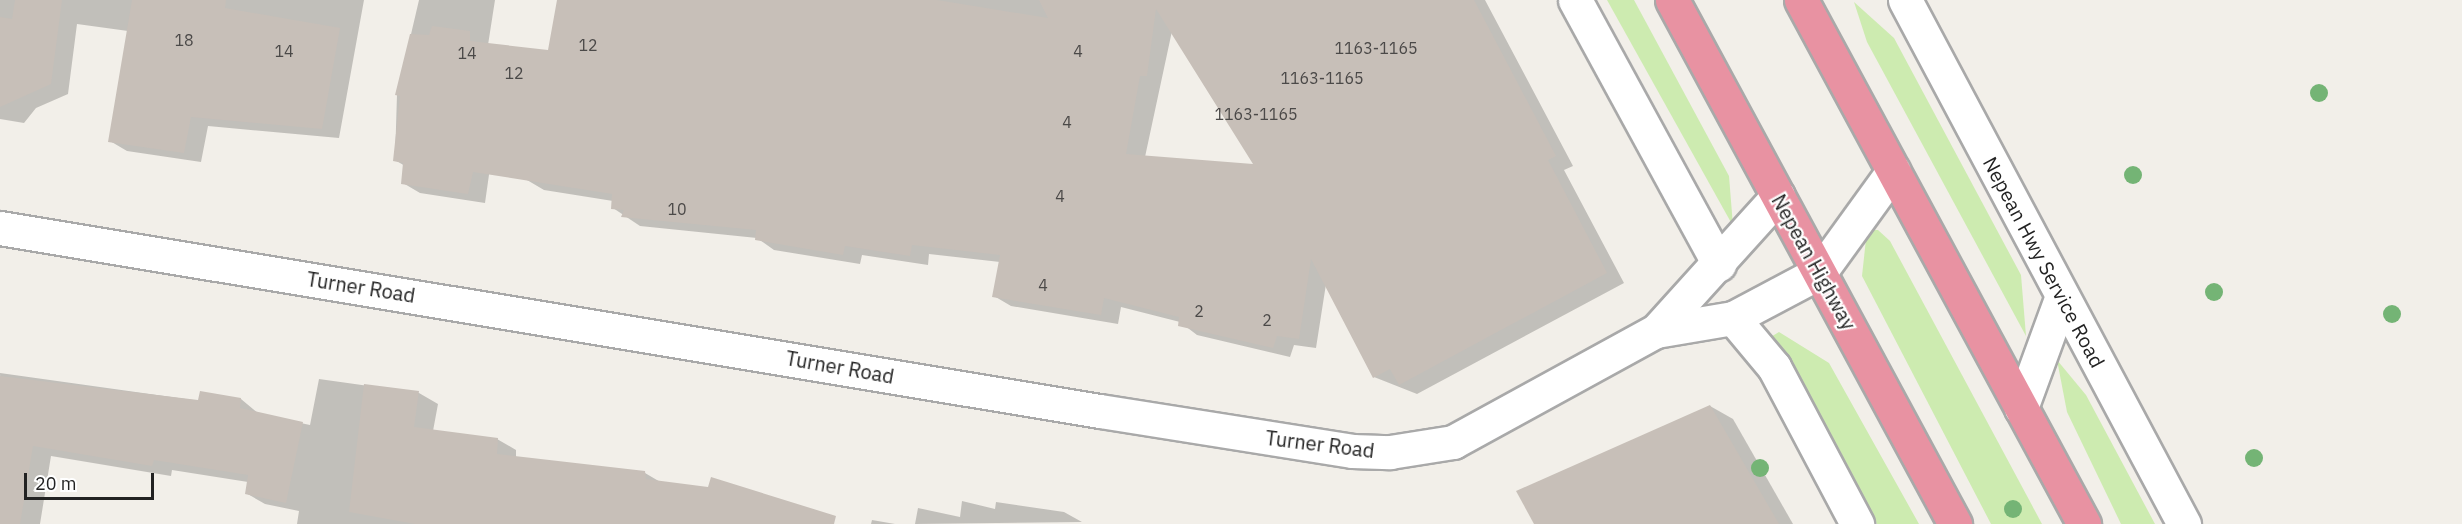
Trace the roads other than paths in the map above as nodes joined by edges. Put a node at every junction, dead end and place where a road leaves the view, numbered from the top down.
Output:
1 (1575, 0) edge
2 (1672, 0) edge
3 (1801, 0) edge
4 (1901, 1) edge
5 (1893, 171) junction
6 (1778, 196) junction
7 (0, 228) edge
8 (1719, 264) junction
9 (1820, 272) junction
10 (2062, 296) junction
11 (1733, 318) junction
12 (1656, 331) junction
13 (2021, 408) junction
14 (1857, 524) edge
15 (1955, 524) edge
16 (2084, 524) edge
17 (2184, 524) edge

1 - 8 street
2 - 6 highway, Nepean Highway
3 - 5 highway
4 - 10 street, Nepean Hwy Service Road
5 - 9 street, Turner Road
5 - 13 highway
6 - 8 street, Turner Road
6 - 9 highway, Nepean Highway
7 - 12 street, Turner Road
8 - 12 street, Turner Road
9 - 11 street, Turner Road
9 - 15 highway, Nepean Highway
10 - 13 street
10 - 17 street, Nepean Hwy Service Road
11 - 12 street, Turner Road
11 - 14 street
13 - 16 highway

